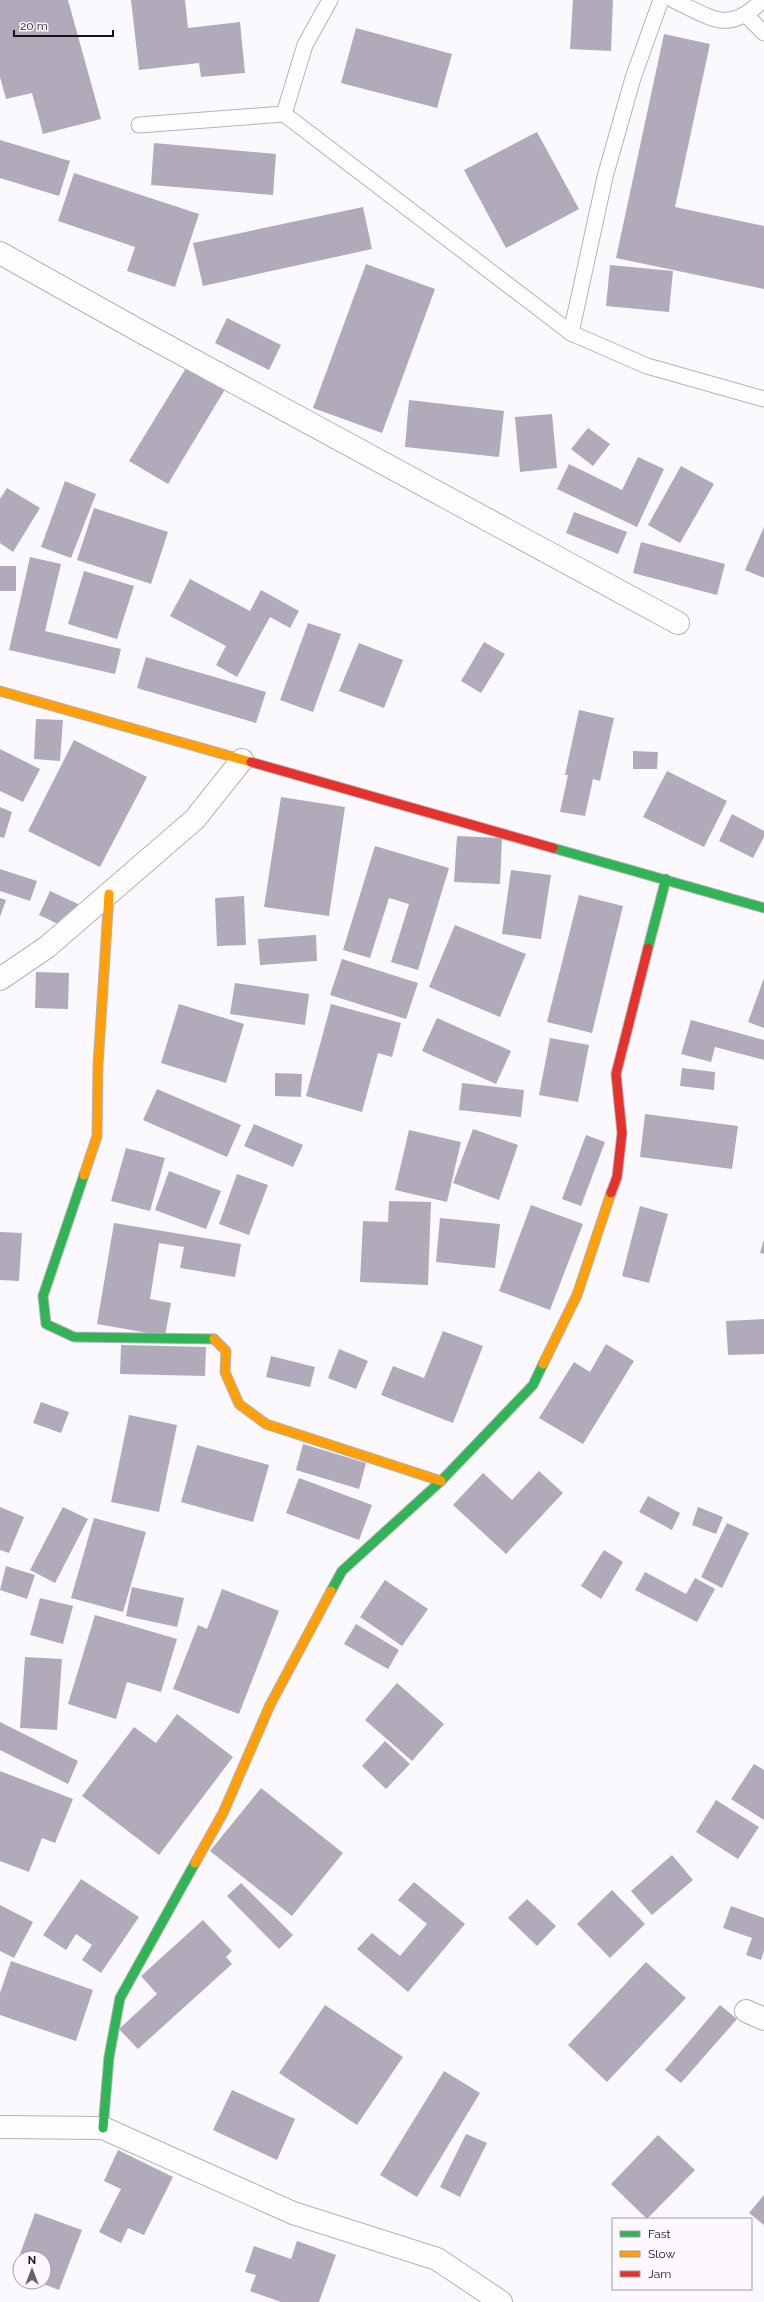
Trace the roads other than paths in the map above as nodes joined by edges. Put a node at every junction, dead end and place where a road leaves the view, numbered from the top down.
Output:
1 (330, 0) edge
2 (661, 0) edge
3 (673, 0) edge
4 (764, 0) edge
5 (746, 15) junction
6 (764, 33) edge
7 (284, 114) junction
8 (139, 125) dead end
9 (0, 252) edge
10 (571, 333) junction
11 (764, 399) edge
12 (678, 623) dead end
13 (0, 691) edge
14 (242, 760) junction
15 (666, 879) junction
16 (109, 894) junction
17 (764, 908) edge
18 (0, 979) edge
19 (441, 1481) junction
20 (0, 2127) edge
21 (102, 2128) junction
22 (501, 2302) edge

1 - 7 lane
2 - 10 lane
3 - 5 lane
4 - 5 lane
5 - 6 lane
7 - 8 lane
7 - 10 lane
9 - 12 street
10 - 11 lane
13 - 14 street
14 - 15 street
14 - 16 street
15 - 17 street
15 - 19 street
16 - 18 street
16 - 19 street
19 - 21 street
20 - 21 street
21 - 22 street

